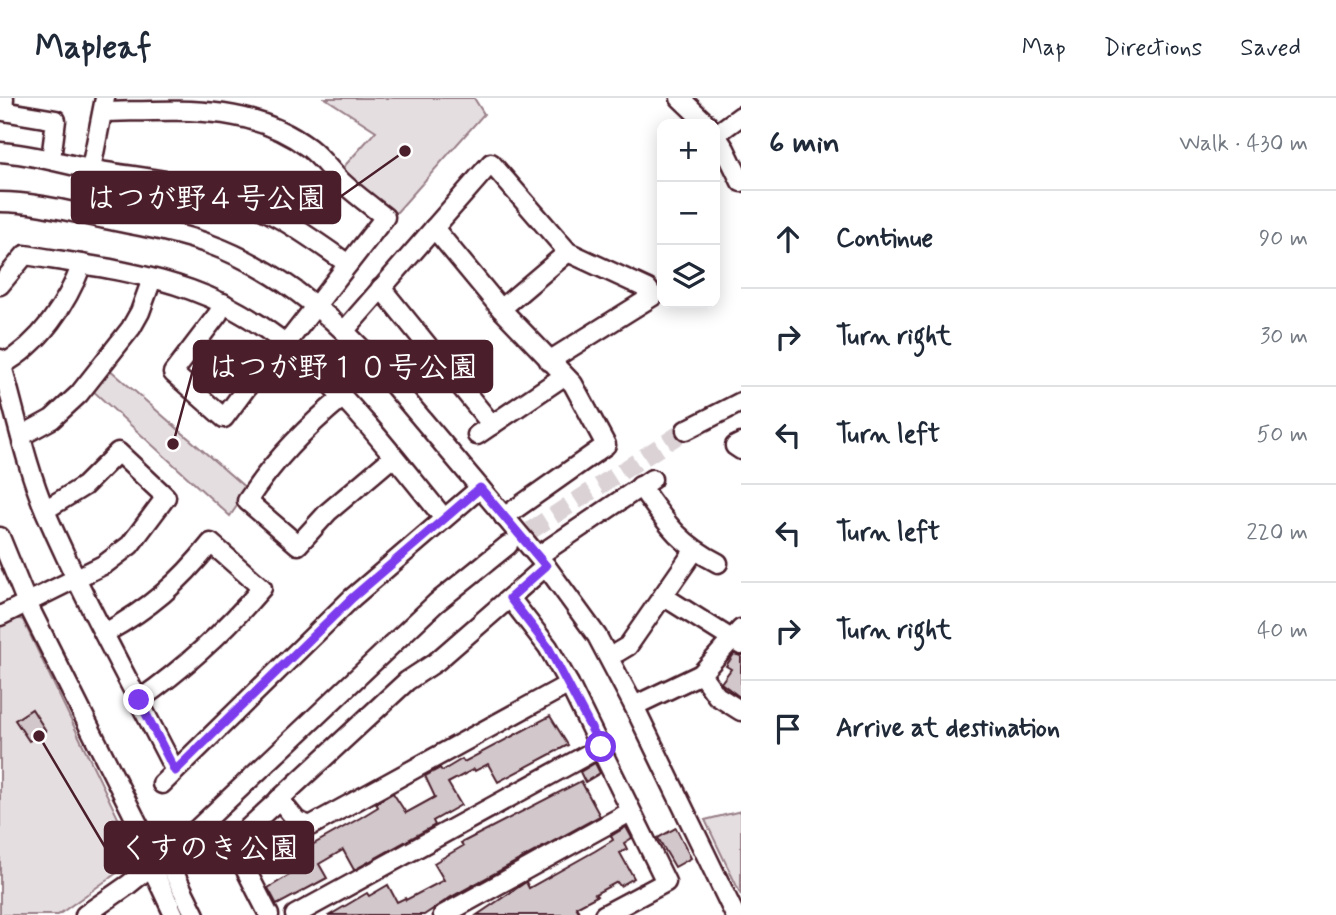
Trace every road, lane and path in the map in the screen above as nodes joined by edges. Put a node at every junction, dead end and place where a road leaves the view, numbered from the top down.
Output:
1 (4, 98) edge
2 (681, 101) edge
3 (104, 105) edge
4 (741, 116) edge
5 (702, 119) edge
6 (720, 131) edge
7 (720, 142) edge
8 (0, 152) edge
9 (51, 159) junction
10 (91, 169) junction
11 (741, 182) edge
12 (0, 202) edge
13 (74, 213) junction
14 (434, 228) junction
15 (568, 252) junction
16 (82, 264) junction
17 (348, 264) junction
18 (152, 279) junction
19 (1, 282) edge
20 (380, 288) junction
21 (223, 303) junction
22 (316, 305) junction
23 (501, 309) junction
24 (345, 331) junction
25 (286, 344) junction
26 (549, 361) junction
27 (1, 362) edge
28 (564, 376) junction
29 (342, 397) junction
30 (741, 401) edge
31 (686, 430) tunnel mouth
32 (21, 436) junction
33 (741, 443) edge
34 (741, 450) edge
35 (393, 457) junction
36 (480, 488) junction
37 (45, 510) junction
38 (504, 517) junction
39 (444, 518) junction
40 (0, 537) edge
41 (508, 545) tunnel mouth
42 (694, 551) junction
43 (542, 561) junction
44 (718, 563) dead end
45 (77, 579) junction
46 (663, 596) junction
47 (510, 598) junction
48 (27, 603) junction
49 (0, 616) edge
50 (105, 634) junction
51 (738, 638) edge
52 (618, 652) dead end
53 (701, 674) junction
54 (569, 684) junction
55 (139, 700) junction
56 (635, 706) junction
57 (741, 711) edge
58 (601, 747) junction
59 (279, 799) junction
60 (630, 812) junction
61 (158, 861) junction
62 (635, 908) edge
63 (85, 915) edge
64 (174, 915) edge
65 (195, 915) edge
66 (269, 915) edge
67 (295, 915) edge
68 (443, 915) edge
69 (604, 915) edge
70 (734, 915) edge

1 - 9 street
2 - 5 street
3 - 10 street
3 - 17 street
4 - 6 street
7 - 11 street
8 - 9 street
9 - 10 street
10 - 13 street
10 - 17 street
12 - 13 street
13 - 22 street
14 - 15 street
14 - 20 street
14 - 23 street
15 - 23 street
15 - 26 street
16 - 18 street
16 - 19 street
16 - 27 street
17 - 22 street
18 - 21 street
18 - 32 street
20 - 24 street
20 - 28 street
21 - 25 street
21 - 25 street
22 - 24 street
22 - 25 street
23 - 26 street
24 - 36 street
25 - 29 street
26 - 28 street
27 - 32 street
28 - 38 street
29 - 35 street
29 - 35 street
30 - 31 street
32 - 37 street
33 - 34 street
35 - 39 street
36 - 38 street
36 - 39 street
37 - 45 street
37 - 45 street
38 - 43 street
39 - 55 street
40 - 48 street
41 - 61 street
42 - 43 street
42 - 44 street
42 - 46 street
43 - 47 street
43 - 56 street
45 - 48 street
45 - 50 street
46 - 51 street
46 - 52 street
47 - 54 street
47 - 59 street
48 - 49 street
48 - 61 street
50 - 55 street
50 - 55 street
51 - 53 street
53 - 56 street
53 - 57 street
54 - 58 street
54 - 59 street
56 - 70 street
58 - 60 street
58 - 67 street
59 - 66 street
60 - 62 street
60 - 68 street
61 - 63 street
61 - 64 street
61 - 65 street
62 - 69 street

